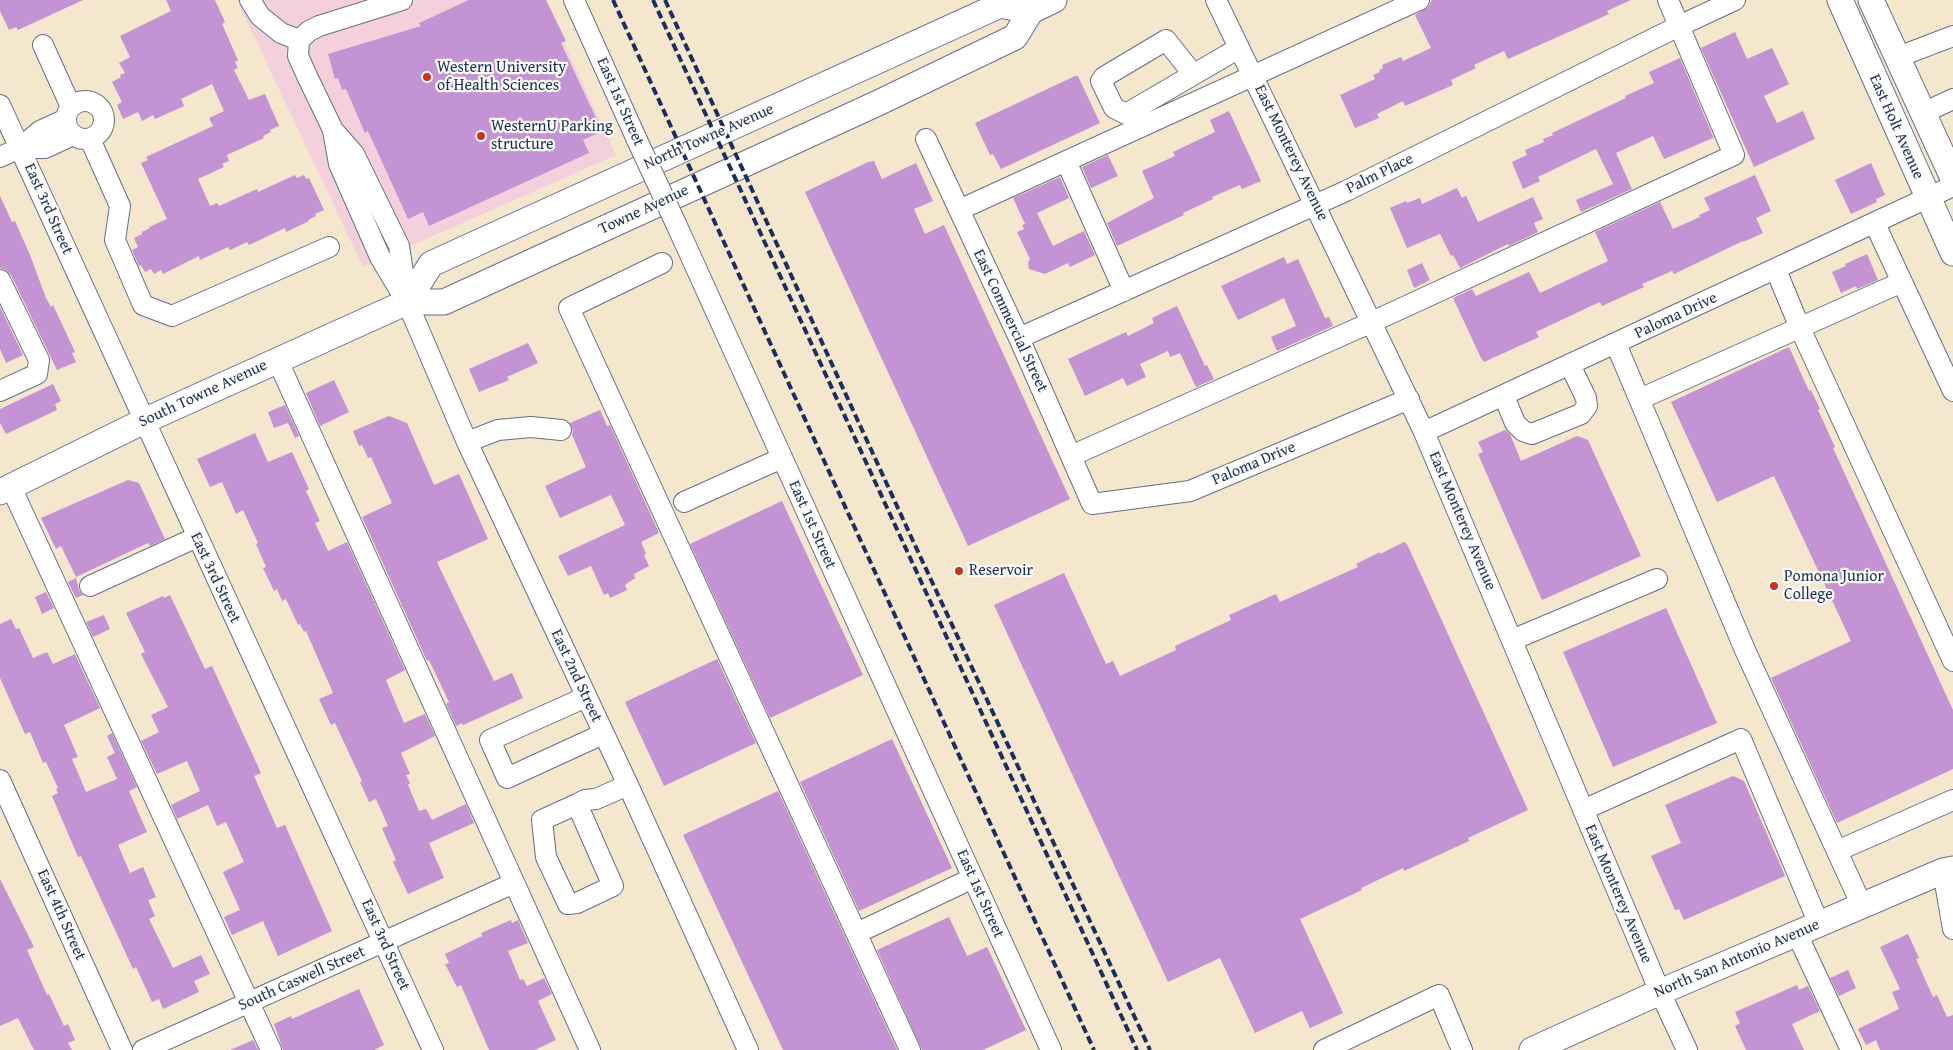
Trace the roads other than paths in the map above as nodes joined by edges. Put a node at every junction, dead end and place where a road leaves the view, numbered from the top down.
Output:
1 (250, 0) edge
2 (402, 0) edge
3 (574, 0) edge
4 (1054, 0) edge
5 (1216, 0) edge
6 (1419, 0) edge
7 (1668, 0) edge
8 (1735, 0) edge
9 (1840, 0) edge
10 (1872, 0) edge
11 (1031, 11) junction
12 (1680, 26) junction
13 (1953, 36) edge
14 (298, 40) junction
15 (44, 45) dead end
16 (1239, 48) junction
17 (1898, 57) junction
18 (1193, 74) dead end
19 (1253, 77) junction
20 (1953, 99) edge
21 (0, 105) edge
22 (1923, 113) junction
23 (75, 125) junction
24 (926, 139) dead end
25 (20, 148) junction
26 (0, 157) edge
27 (1072, 172) dead end
28 (1953, 178) edge
29 (1953, 186) edge
30 (1928, 199) junction
31 (1316, 205) junction
32 (959, 210) junction
33 (1875, 224) junction
34 (329, 247) dead end
35 (1953, 253) edge
36 (662, 263) dead end
37 (1776, 270) junction
38 (0, 280) edge
39 (1902, 282) junction
40 (1124, 291) junction
41 (407, 302) junction
42 (1372, 322) junction
43 (1800, 328) junction
44 (1019, 338) junction
45 (1616, 344) junction
46 (277, 359) junction
47 (1570, 365) junction
48 (1952, 388) edge
49 (0, 391) edge
50 (1504, 396) junction
51 (1409, 399) junction
52 (1640, 399) junction
53 (144, 421) junction
54 (561, 430) dead end
55 (1424, 432) junction
56 (466, 442) junction
57 (1071, 456) junction
58 (782, 458) junction
59 (6, 489) edge
60 (684, 502) dead end
61 (1092, 504) joint
62 (197, 537) junction
63 (1657, 579) dead end
64 (90, 586) dead end
65 (1512, 640) junction
66 (1953, 661) edge
67 (586, 697) junction
68 (603, 734) junction
69 (0, 780) edge
70 (628, 785) junction
71 (1953, 800) edge
72 (576, 804) junction
73 (1583, 810) junction
74 (1837, 851) junction
75 (1950, 874) edge
76 (973, 878) junction
77 (514, 883) junction
78 (1862, 906) junction
79 (1808, 929) junction
80 (1953, 929) edge
81 (857, 933) junction
82 (384, 942) junction
83 (1660, 992) junction
84 (250, 1002) junction
85 (122, 1050) edge
86 (143, 1050) edge
87 (271, 1050) edge
88 (433, 1050) edge
89 (590, 1050) edge
90 (748, 1050) edge
91 (910, 1050) edge
92 (1051, 1050) edge
93 (1324, 1050) edge
94 (1462, 1050) edge
95 (1532, 1050) edge
96 (1687, 1050) edge
97 (1851, 1050) edge

1 - 14 street
2 - 14 street
3 - 58 street, East 1st Street, bridge
4 - 11 main road
5 - 16 street, East Monterey Avenue
6 - 19 street
7 - 12 street
8 - 12 street, Palm Place
9 - 30 main road, East Holt Avenue
10 - 17 main road, East Holt Avenue
11 - 41 main road, Towne Avenue
11 - 41 main road, North Towne Avenue
12 - 31 street, Palm Place
12 - 42 street
13 - 17 street
14 - 41 street, East 2nd Street
15 - 23 street
16 - 18 street
16 - 19 street, East Monterey Avenue
17 - 22 main road, East Holt Avenue
19 - 31 street, East Monterey Avenue
19 - 32 street
20 - 22 street
21 - 25 street, East 3rd Street
22 - 28 main road, East Holt Avenue
23 - 25 street
23 - 34 street
24 - 32 street, East Commercial Street
25 - 26 street
25 - 53 street, East 3rd Street
27 - 40 street
29 - 30 street, Paloma Drive
30 - 33 street, Paloma Drive
30 - 35 main road, East Holt Avenue
31 - 40 street, Palm Place
31 - 42 street, East Monterey Avenue
32 - 44 street, East Commercial Street
33 - 37 street, Paloma Drive
33 - 39 street
36 - 81 street
37 - 43 street
37 - 45 street, Paloma Drive
38 - 49 street
39 - 43 street
39 - 48 street
40 - 44 street, Palm Place
41 - 46 main road, South Towne Avenue
41 - 56 street, East 2nd Street
42 - 51 street, East Monterey Avenue
42 - 57 street
43 - 52 street
43 - 66 street
44 - 57 street, East Commercial Street
45 - 47 street, Paloma Drive
45 - 52 street
46 - 53 main road, South Towne Avenue
46 - 77 street
47 - 50 street, Paloma Drive
47 - 50 street
50 - 55 street, Paloma Drive
51 - 55 street, East Monterey Avenue
51 - 61 street, Paloma Drive
52 - 74 street
53 - 59 main road, South Towne Avenue
53 - 62 street, East 3rd Street
54 - 56 street
55 - 65 street, East Monterey Avenue
56 - 67 street, East 2nd Street
57 - 61 street, East Commercial Street
58 - 60 street
58 - 76 street, East 1st Street
59 - 84 street
62 - 64 street
62 - 82 street, East 3rd Street
63 - 65 street
65 - 73 street, East Monterey Avenue
67 - 68 street, East 2nd Street
67 - 68 street
68 - 70 street, East 2nd Street
69 - 85 street, East 4th Street
70 - 72 street
70 - 90 street, East 2nd Street
71 - 74 street
72 - 72 street
73 - 79 street
73 - 83 street, East Monterey Avenue
74 - 78 street
75 - 78 main road, North San Antonio Avenue
75 - 80 street
76 - 81 street
76 - 92 street, East 1st Street
77 - 82 street, South Caswell Street
77 - 89 street
78 - 79 main road, North San Antonio Avenue
79 - 83 main road, North San Antonio Avenue
79 - 97 street
81 - 91 street
82 - 84 street, South Caswell Street
82 - 88 street, East 3rd Street
83 - 95 main road, North San Antonio Avenue
83 - 96 street, East Monterey Avenue
84 - 86 street, South Caswell Street
84 - 87 street
93 - 94 street

